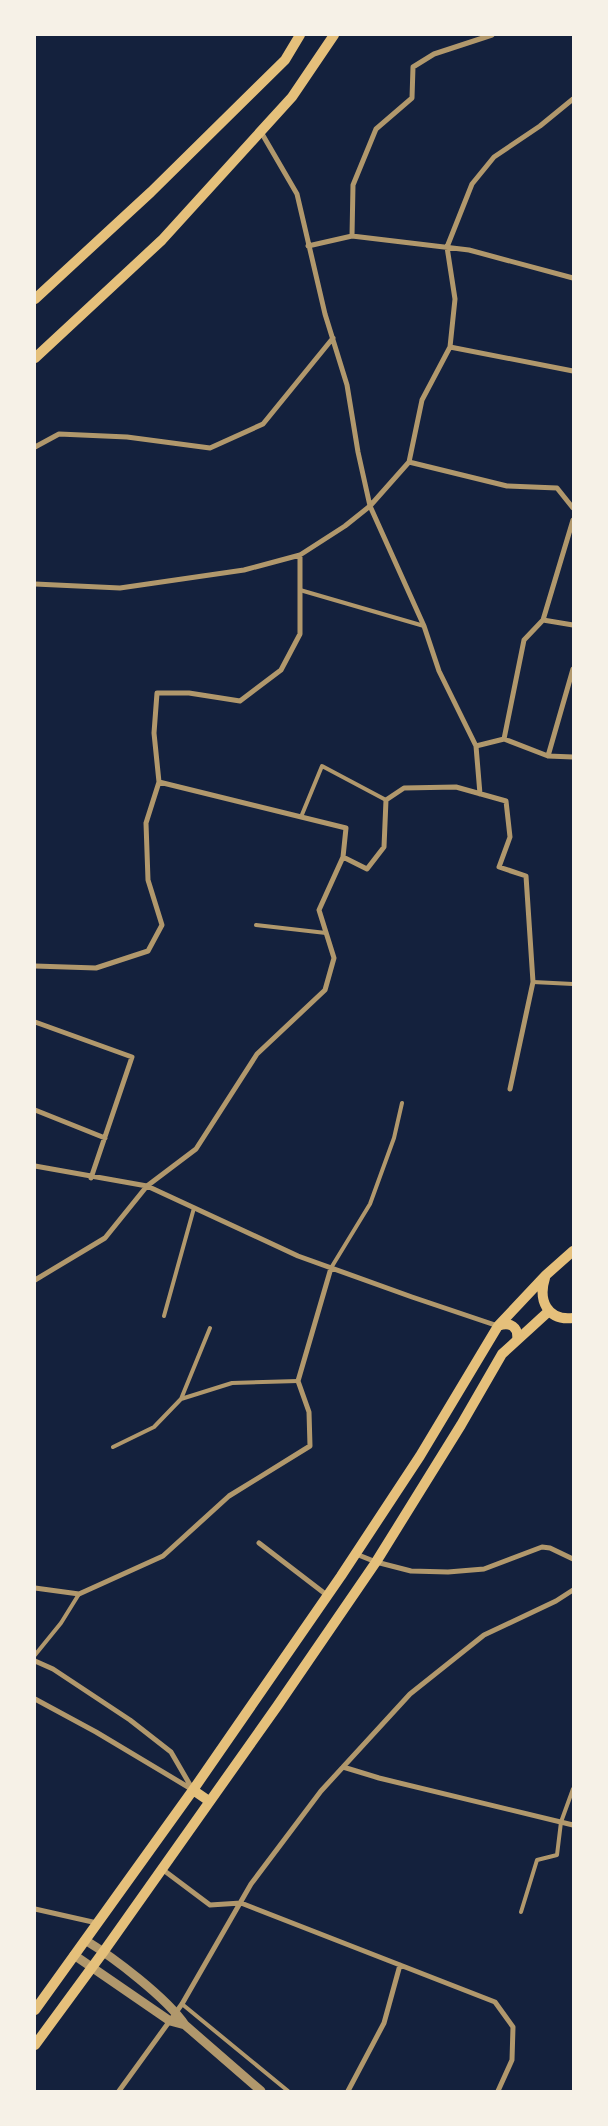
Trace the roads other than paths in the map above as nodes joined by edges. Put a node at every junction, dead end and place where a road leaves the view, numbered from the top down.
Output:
1 (300, 35) edge
2 (334, 35) edge
3 (492, 35) edge
4 (573, 100) edge
5 (261, 132) junction
6 (352, 236) junction
7 (308, 246) junction
8 (447, 247) junction
9 (573, 278) edge
10 (35, 300) edge
11 (332, 338) junction
12 (450, 347) junction
13 (35, 358) edge
14 (573, 371) edge
15 (35, 447) edge
16 (409, 462) junction
17 (370, 506) junction
18 (573, 508) edge
19 (573, 520) edge
20 (571, 534) edge
21 (300, 555) junction
22 (35, 584) edge
23 (300, 590) junction
24 (543, 620) junction
25 (573, 624) edge
26 (424, 626) junction
27 (573, 669) edge
28 (504, 739) junction
29 (476, 746) junction
30 (548, 756) junction
31 (573, 757) edge
32 (159, 782) junction
33 (480, 794) junction
34 (386, 800) junction
35 (301, 817) junction
36 (343, 857) junction
37 (256, 924) dead end
38 (326, 934) junction
39 (35, 966) edge
40 (533, 982) junction
41 (573, 984) edge
42 (35, 1022) edge
43 (510, 1089) dead end
44 (402, 1103) dead end
45 (35, 1110) edge
46 (105, 1138) junction
47 (35, 1166) edge
48 (92, 1178) junction
49 (147, 1186) junction
50 (194, 1208) junction
51 (573, 1251) edge
52 (331, 1268) junction
53 (546, 1275) junction
54 (35, 1280) edge
55 (549, 1312) junction
56 (164, 1316) dead end
57 (573, 1318) edge
58 (498, 1326) junction
59 (210, 1328) dead end
60 (517, 1340) junction
61 (298, 1381) junction
62 (181, 1399) junction
63 (113, 1447) dead end
64 (259, 1543) dead end
65 (356, 1554) junction
66 (573, 1559) edge
67 (376, 1562) junction
68 (35, 1588) edge
69 (573, 1590) edge
70 (79, 1594) junction
71 (328, 1596) junction
72 (35, 1655) edge
73 (35, 1661) edge
74 (35, 1700) edge
75 (343, 1767) junction
76 (573, 1789) edge
77 (193, 1790) junction
78 (209, 1802) junction
79 (561, 1822) junction
80 (573, 1825) edge
81 (162, 1868) junction
82 (241, 1902) junction
83 (35, 1909) edge
84 (521, 1912) dead end
85 (97, 1923) junction
86 (85, 1940) junction
87 (104, 1952) junction
88 (74, 1955) junction
89 (400, 1965) junction
90 (92, 1967) junction
91 (179, 2008) junction
92 (35, 2010) edge
93 (170, 2022) junction
94 (185, 2025) junction
95 (35, 2044) edge
96 (119, 2091) edge
97 (261, 2091) edge
98 (288, 2091) edge
99 (348, 2091) edge
100 (498, 2091) edge

1 - 10 main road
2 - 5 main road
3 - 6 street
4 - 8 street
5 - 7 street
5 - 13 main road
6 - 7 street
6 - 8 street
7 - 11 street
8 - 9 street
8 - 12 street
11 - 15 street
11 - 17 street
12 - 14 street
12 - 16 street
16 - 17 street
16 - 18 street
17 - 21 street
17 - 26 street
19 - 20 street
20 - 24 street
21 - 22 street
21 - 23 street
23 - 26 lane
23 - 32 street
24 - 25 street
24 - 28 street
26 - 29 street
27 - 30 street
28 - 29 street
28 - 30 street
29 - 33 street
30 - 31 street
32 - 35 street
32 - 39 street
33 - 34 street
33 - 40 street
34 - 35 lane
34 - 36 street
35 - 36 street
36 - 38 street
37 - 38 lane
38 - 49 street
40 - 41 lane
40 - 43 street
42 - 46 street
44 - 52 lane
45 - 46 street
46 - 48 street
47 - 48 street
48 - 49 street
49 - 50 street
49 - 54 street
50 - 52 street
50 - 56 lane
51 - 53 main road
52 - 58 street
52 - 61 street
53 - 55 main road
53 - 58 main road
55 - 57 main road
55 - 60 main road
58 - 60 main road
58 - 65 main road
59 - 62 lane
60 - 67 main road
61 - 62 lane
61 - 70 street
62 - 63 lane
64 - 71 street
65 - 67 street
65 - 71 main road
66 - 67 street
67 - 78 main road
68 - 70 street
69 - 75 street
70 - 72 lane
71 - 77 main road
73 - 77 street
74 - 77 street
75 - 79 street
75 - 82 street
76 - 79 lane
77 - 78 main road
77 - 85 main road
78 - 81 main road
79 - 80 street
79 - 84 lane
81 - 82 street
81 - 87 main road
82 - 89 street
82 - 91 street
83 - 85 street
85 - 86 main road
86 - 87 street
86 - 88 main road
87 - 90 main road
87 - 91 street
88 - 90 street
88 - 92 main road
89 - 99 street
89 - 100 street
90 - 93 street
90 - 95 main road
91 - 93 street
91 - 94 street
91 - 98 lane
93 - 94 street
93 - 96 street
94 - 97 street

